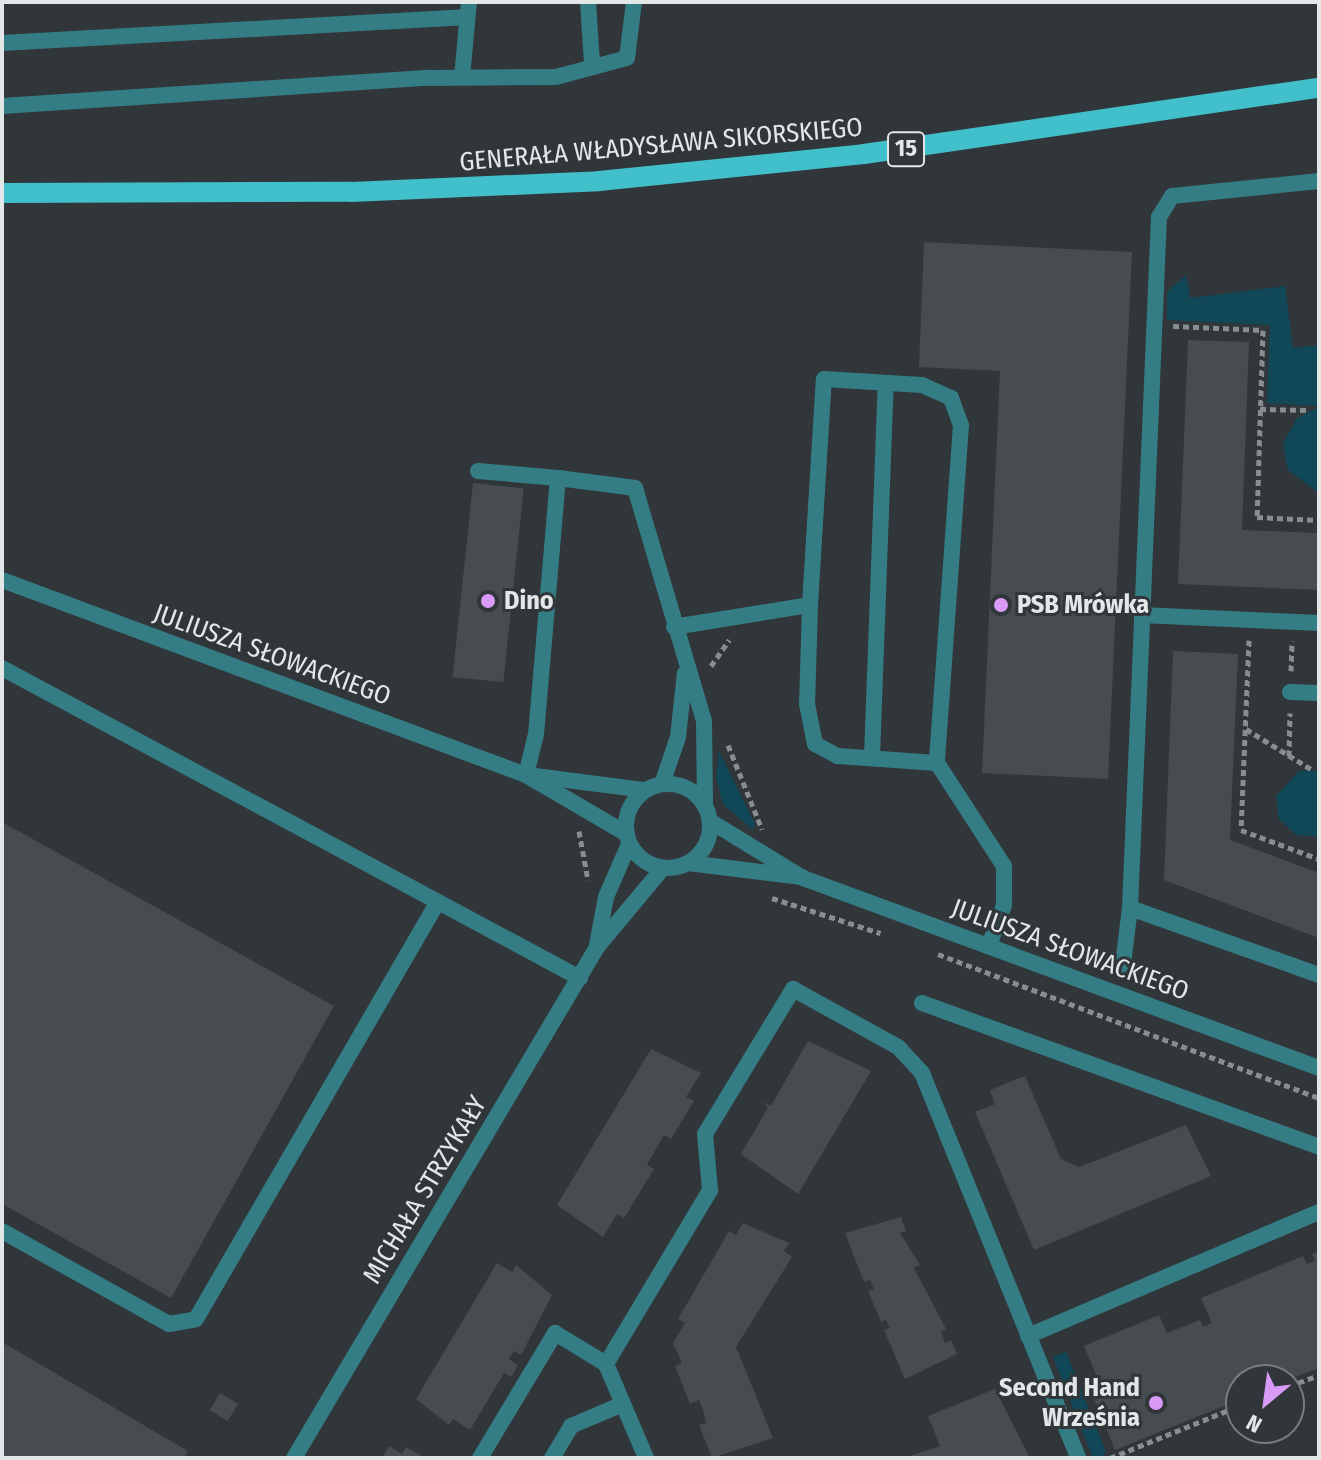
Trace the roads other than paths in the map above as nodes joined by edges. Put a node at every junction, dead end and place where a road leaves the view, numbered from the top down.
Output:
1 (588, 2) edge
2 (634, 2) edge
3 (466, 9) edge
4 (2, 43) edge
5 (592, 64) junction
6 (462, 77) junction
7 (1319, 88) edge
8 (2, 106) edge
9 (1319, 181) edge
10 (2, 193) edge
11 (886, 383) junction
12 (478, 471) dead end
13 (558, 478) junction
14 (2, 580) edge
15 (810, 605) junction
16 (1142, 615) junction
17 (1319, 623) edge
18 (674, 627) junction
19 (685, 667) junction
20 (2, 668) edge
21 (1290, 692) dead end
22 (1319, 693) edge
23 (872, 757) junction
24 (937, 763) junction
25 (526, 775) junction
26 (662, 784) junction
27 (645, 790) junction
28 (708, 813) junction
29 (628, 839) junction
30 (688, 863) junction
31 (663, 868) junction
32 (803, 878) junction
33 (438, 902) junction
34 (1130, 908) junction
35 (989, 946) junction
36 (597, 947) junction
37 (1319, 975) edge
38 (580, 978) junction
39 (1115, 992) junction
40 (922, 1003) dead end
41 (1319, 1068) edge
42 (1319, 1147) edge
43 (1319, 1212) edge
44 (2, 1231) edge
45 (1028, 1336) junction
46 (606, 1364) junction
47 (623, 1404) junction
48 (294, 1458) edge
49 (480, 1458) edge
50 (552, 1458) edge
51 (646, 1458) edge
52 (1078, 1458) edge

1 - 5 street
2 - 5 street
3 - 4 street
3 - 6 street
5 - 6 street
6 - 8 street
7 - 10 main road, GENERAŁA WŁADYSŁAWA SIKORSKIEGO / 15
9 - 16 street
11 - 15 street
11 - 23 street
11 - 24 street
12 - 13 street
13 - 18 street
13 - 25 street
14 - 25 street, JULIUSZA SŁOWACKIEGO
15 - 18 street
15 - 23 street
16 - 17 street
16 - 34 street
18 - 19 street
19 - 26 street
19 - 28 street
20 - 33 street
21 - 22 street
23 - 24 street
24 - 35 street
25 - 27 street, JULIUSZA SŁOWACKIEGO
25 - 29 street, JULIUSZA SŁOWACKIEGO
26 - 27 street
26 - 28 street
27 - 29 street
28 - 30 street
28 - 32 street, JULIUSZA SŁOWACKIEGO
29 - 31 street
29 - 36 street, MICHAŁA STRZYKAŁY
30 - 31 street
30 - 32 street, JULIUSZA SŁOWACKIEGO
31 - 36 street, MICHAŁA STRZYKAŁY
32 - 35 street, JULIUSZA SŁOWACKIEGO
33 - 38 street
33 - 44 street
34 - 37 street
34 - 39 street
35 - 39 street, JULIUSZA SŁOWACKIEGO
36 - 38 street, MICHAŁA STRZYKAŁY
38 - 48 street, MICHAŁA STRZYKAŁY
39 - 41 street, JULIUSZA SŁOWACKIEGO
40 - 42 street
43 - 45 street
45 - 46 street
45 - 52 street
46 - 47 street
46 - 49 street
47 - 50 street
47 - 51 street

